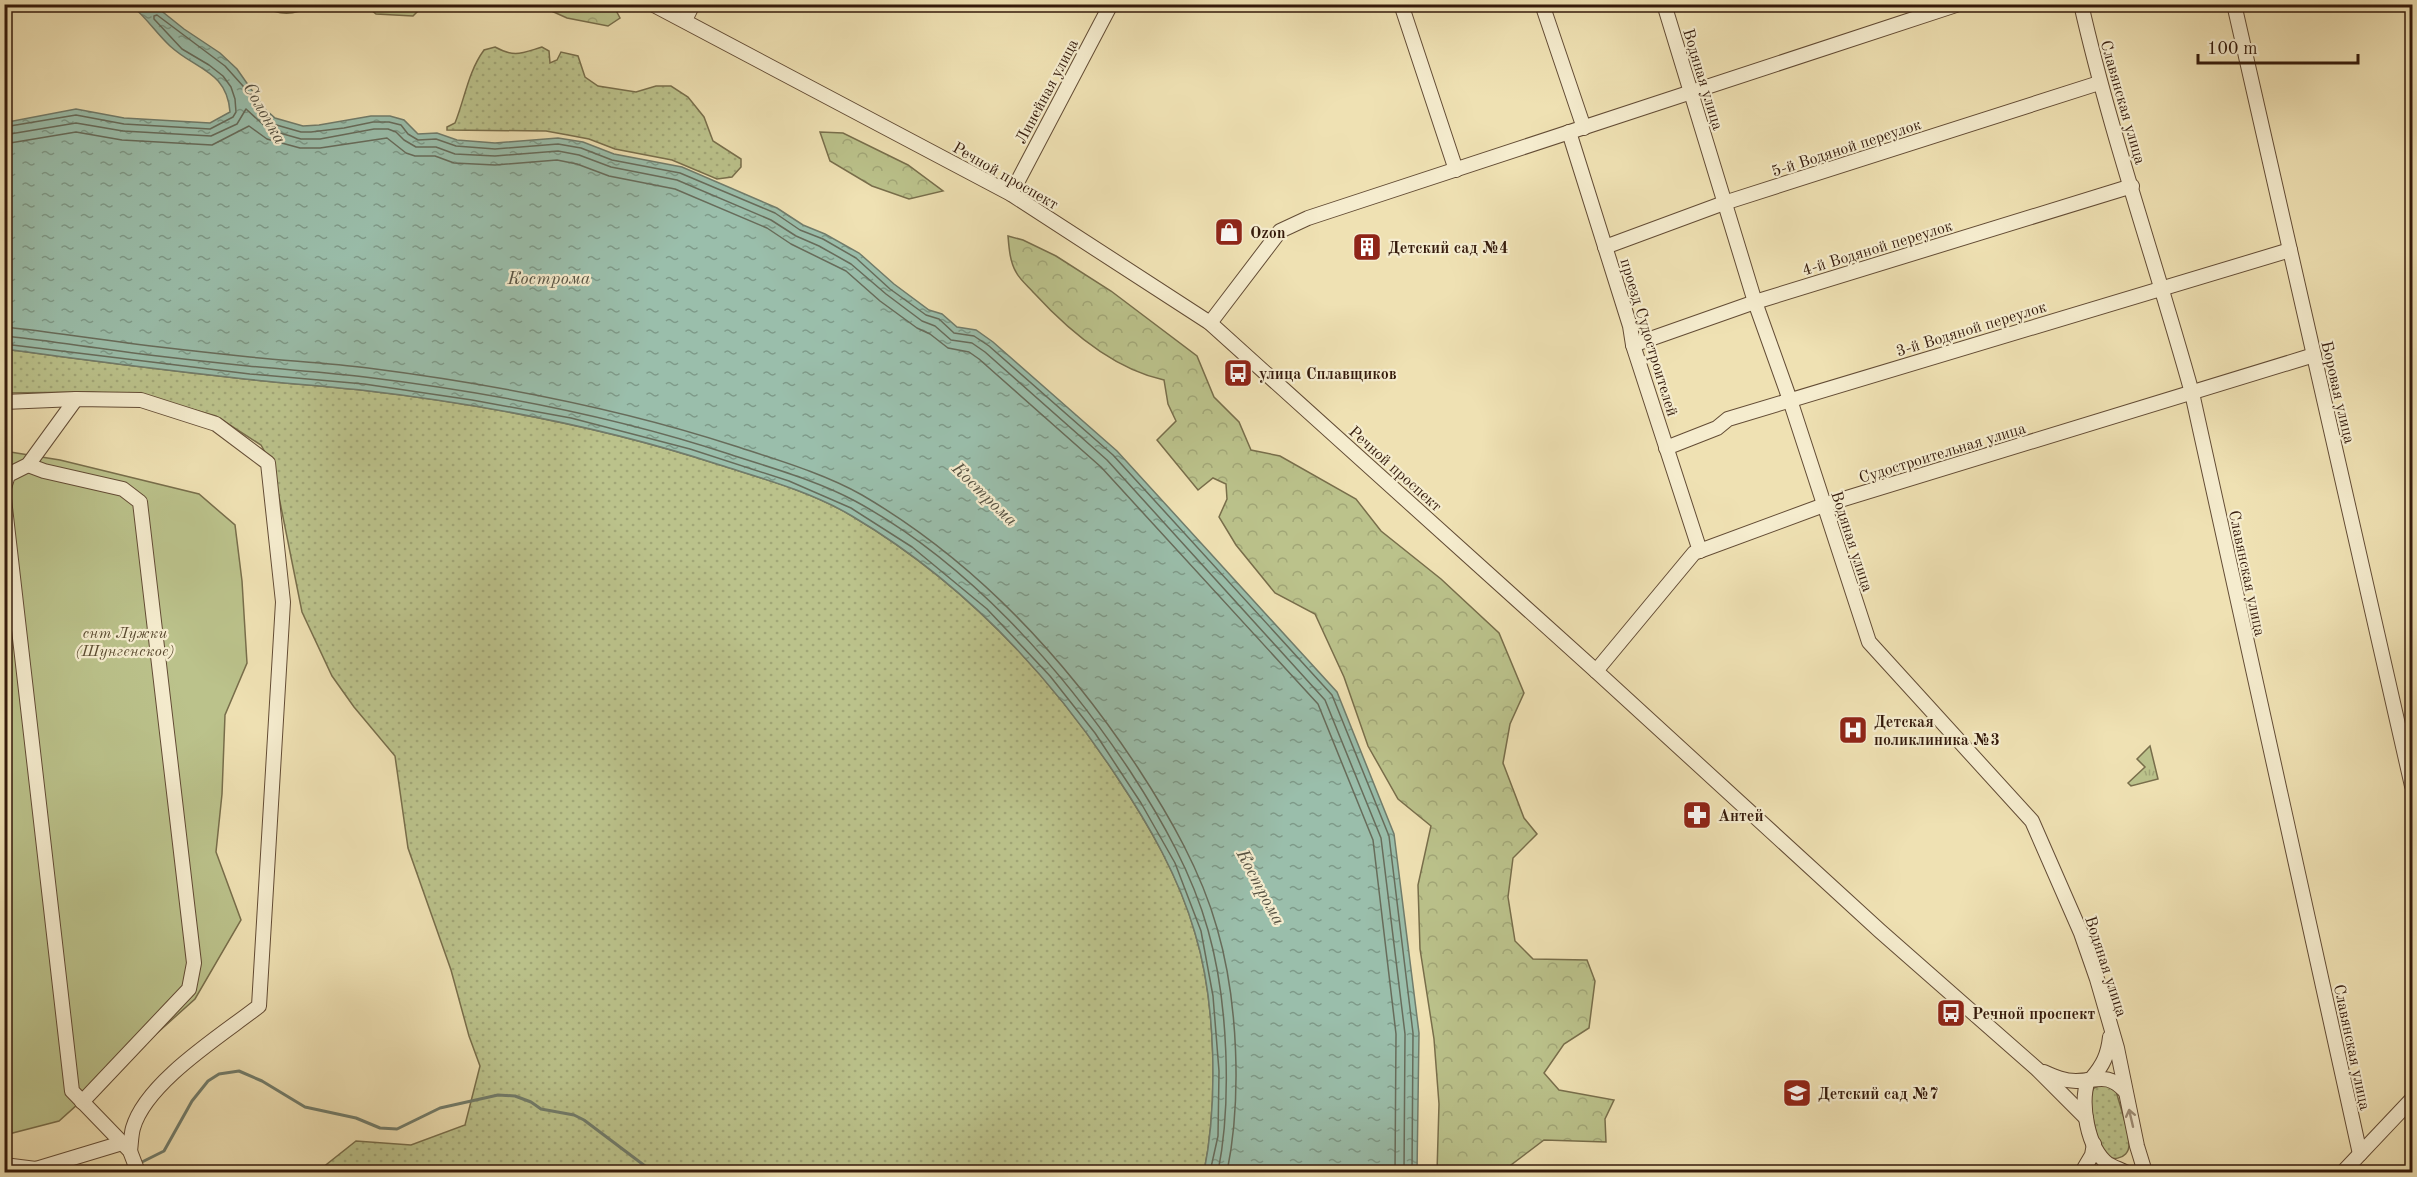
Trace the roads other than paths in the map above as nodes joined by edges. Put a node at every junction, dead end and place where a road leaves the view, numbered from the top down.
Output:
1 (652, 4) edge
2 (693, 4) edge
3 (1111, 4) edge
4 (1401, 4) edge
5 (1542, 4) edge
6 (1664, 4) edge
7 (1959, 4) edge
8 (2081, 4) edge
9 (2234, 4) edge
10 (685, 20) junction
11 (2099, 83) junction
12 (1692, 92) junction
13 (1584, 128) junction
14 (1569, 132) junction
15 (1456, 170) junction
16 (2132, 186) junction
17 (1011, 194) junction
18 (1724, 203) junction
19 (1605, 247) junction
20 (2290, 250) junction
21 (2163, 288) junction
22 (1755, 302) junction
23 (1210, 323) junction
24 (1633, 345) junction
25 (2314, 355) junction
26 (2192, 393) junction
27 (76, 399) junction
28 (1790, 400) junction
29 (4, 402) edge
30 (1666, 448) junction
31 (28, 465) junction
32 (4, 488) edge
33 (4, 499) edge
34 (1824, 505) junction
35 (1700, 551) junction
36 (1596, 671) junction
37 (2412, 786) edge
38 (2110, 1032) junction
39 (2037, 1069) junction
40 (2090, 1079) junction
41 (2125, 1091) junction
42 (2412, 1099) edge
43 (82, 1102) junction
44 (2086, 1118) junction
45 (2094, 1144) junction
46 (2137, 1146) junction
47 (126, 1147) junction
48 (2360, 1154) junction
49 (4, 1165) edge
50 (2118, 1171) edge
51 (138, 1173) edge
52 (2082, 1173) edge
53 (2145, 1173) edge
54 (2343, 1173) edge

1 - 10 street, Речной проспект
2 - 10 street
3 - 17 street, Линейная улица
4 - 15 street
5 - 13 street
6 - 12 street, Водяная улица
7 - 12 street
8 - 11 street, Славянская улица
9 - 20 street, Боровая улица
10 - 17 street, Речной проспект
11 - 16 street, Славянская улица
11 - 18 street, 5-й Водяной переулок
12 - 13 street
12 - 18 street, Водяная улица
13 - 14 street
14 - 15 street
14 - 19 street, проезд Судостроителей
15 - 23 street
16 - 21 street, Славянская улица
16 - 22 street, 4-й Водяной переулок
17 - 23 street, Речной проспект
18 - 19 street, 5-й Водяной переулок
18 - 22 street, Водяная улица
19 - 24 street, проезд Судостроителей
20 - 21 street, 3-й Водяной переулок
20 - 25 street, Боровая улица
21 - 26 street, Славянская улица
21 - 28 street, 3-й Водяной переулок
22 - 24 street, 4-й Водяной переулок
22 - 28 street, Водяная улица
23 - 36 street, Речной проспект
24 - 30 street, проезд Судостроителей
25 - 26 street, Судостроительная улица
25 - 37 street, Боровая улица
26 - 34 street, Судостроительная улица
26 - 48 street, Славянская улица
27 - 29 street
27 - 31 street
27 - 47 street
28 - 30 street, 3-й Водяной переулок
28 - 34 street, Водяная улица
30 - 35 street, проезд Судостроителей
31 - 32 street
31 - 43 street
33 - 43 street
34 - 35 street, Судостроительная улица
34 - 38 street, Водяная улица
35 - 36 street, Судостроительная улица
36 - 39 street, Речной проспект
38 - 40 street
38 - 41 street, Водяная улица
39 - 40 street
39 - 44 street, Речной проспект
40 - 41 street
40 - 44 street
46 -> 41 street, Водяная улица
42 - 48 street
43 - 47 street
44 - 45 street
45 - 50 street
45 - 52 street
46 - 50 street
46 - 53 street, Водяная улица
47 - 49 street
47 - 51 street
48 - 54 street

